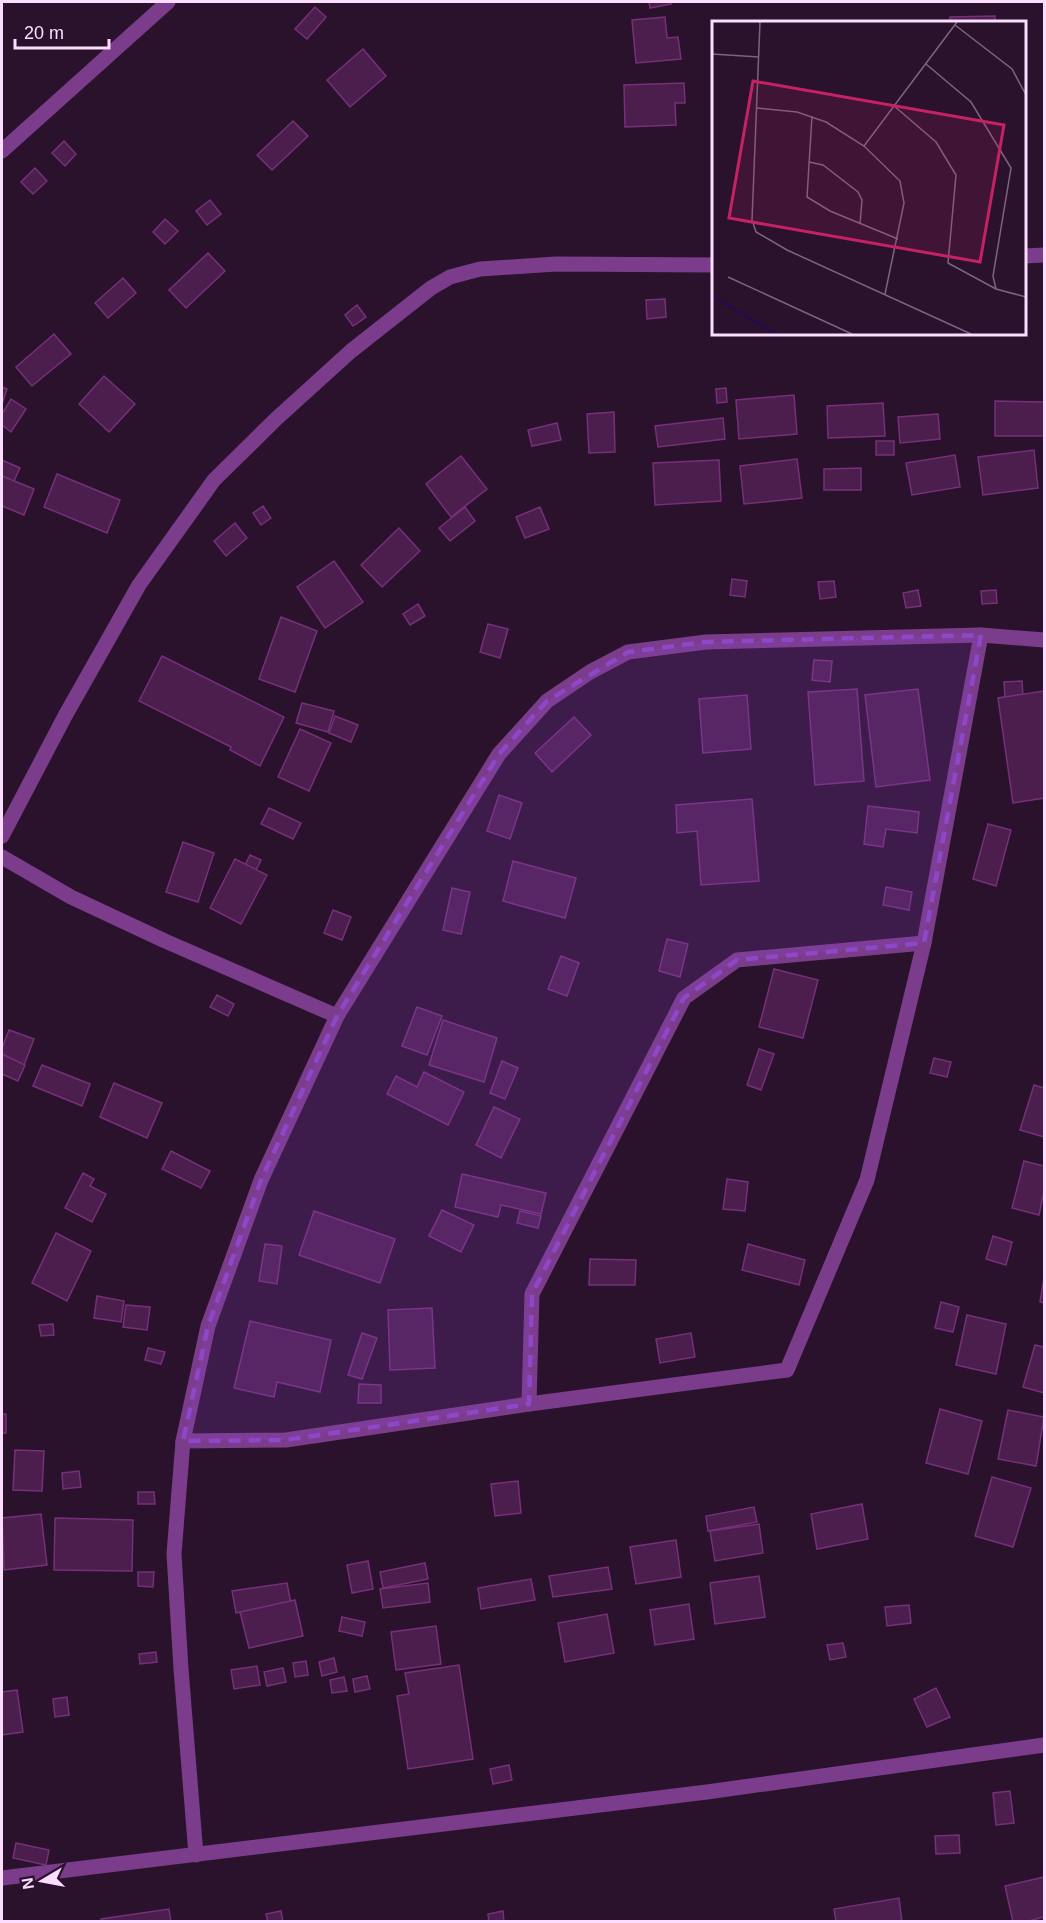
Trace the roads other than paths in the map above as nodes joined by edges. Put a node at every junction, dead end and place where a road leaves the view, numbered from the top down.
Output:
1 (168, 2) edge
2 (2, 151) edge
3 (1044, 255) edge
4 (1025, 256) edge
5 (712, 265) edge
6 (981, 635) junction
7 (1044, 640) edge
8 (2, 836) edge
9 (2, 857) edge
10 (924, 943) junction
11 (337, 1016) junction
12 (529, 1404) junction
13 (183, 1441) junction
14 (1044, 1745) edge
15 (196, 1855) junction
16 (2, 1878) edge

1 - 2 street
3 - 4 street
5 - 8 street
6 - 7 street
6 - 10 street
6 - 11 street
9 - 11 street
10 - 12 street
10 - 12 street
11 - 13 street
12 - 13 street
13 - 15 street
14 - 15 street
15 - 16 street

